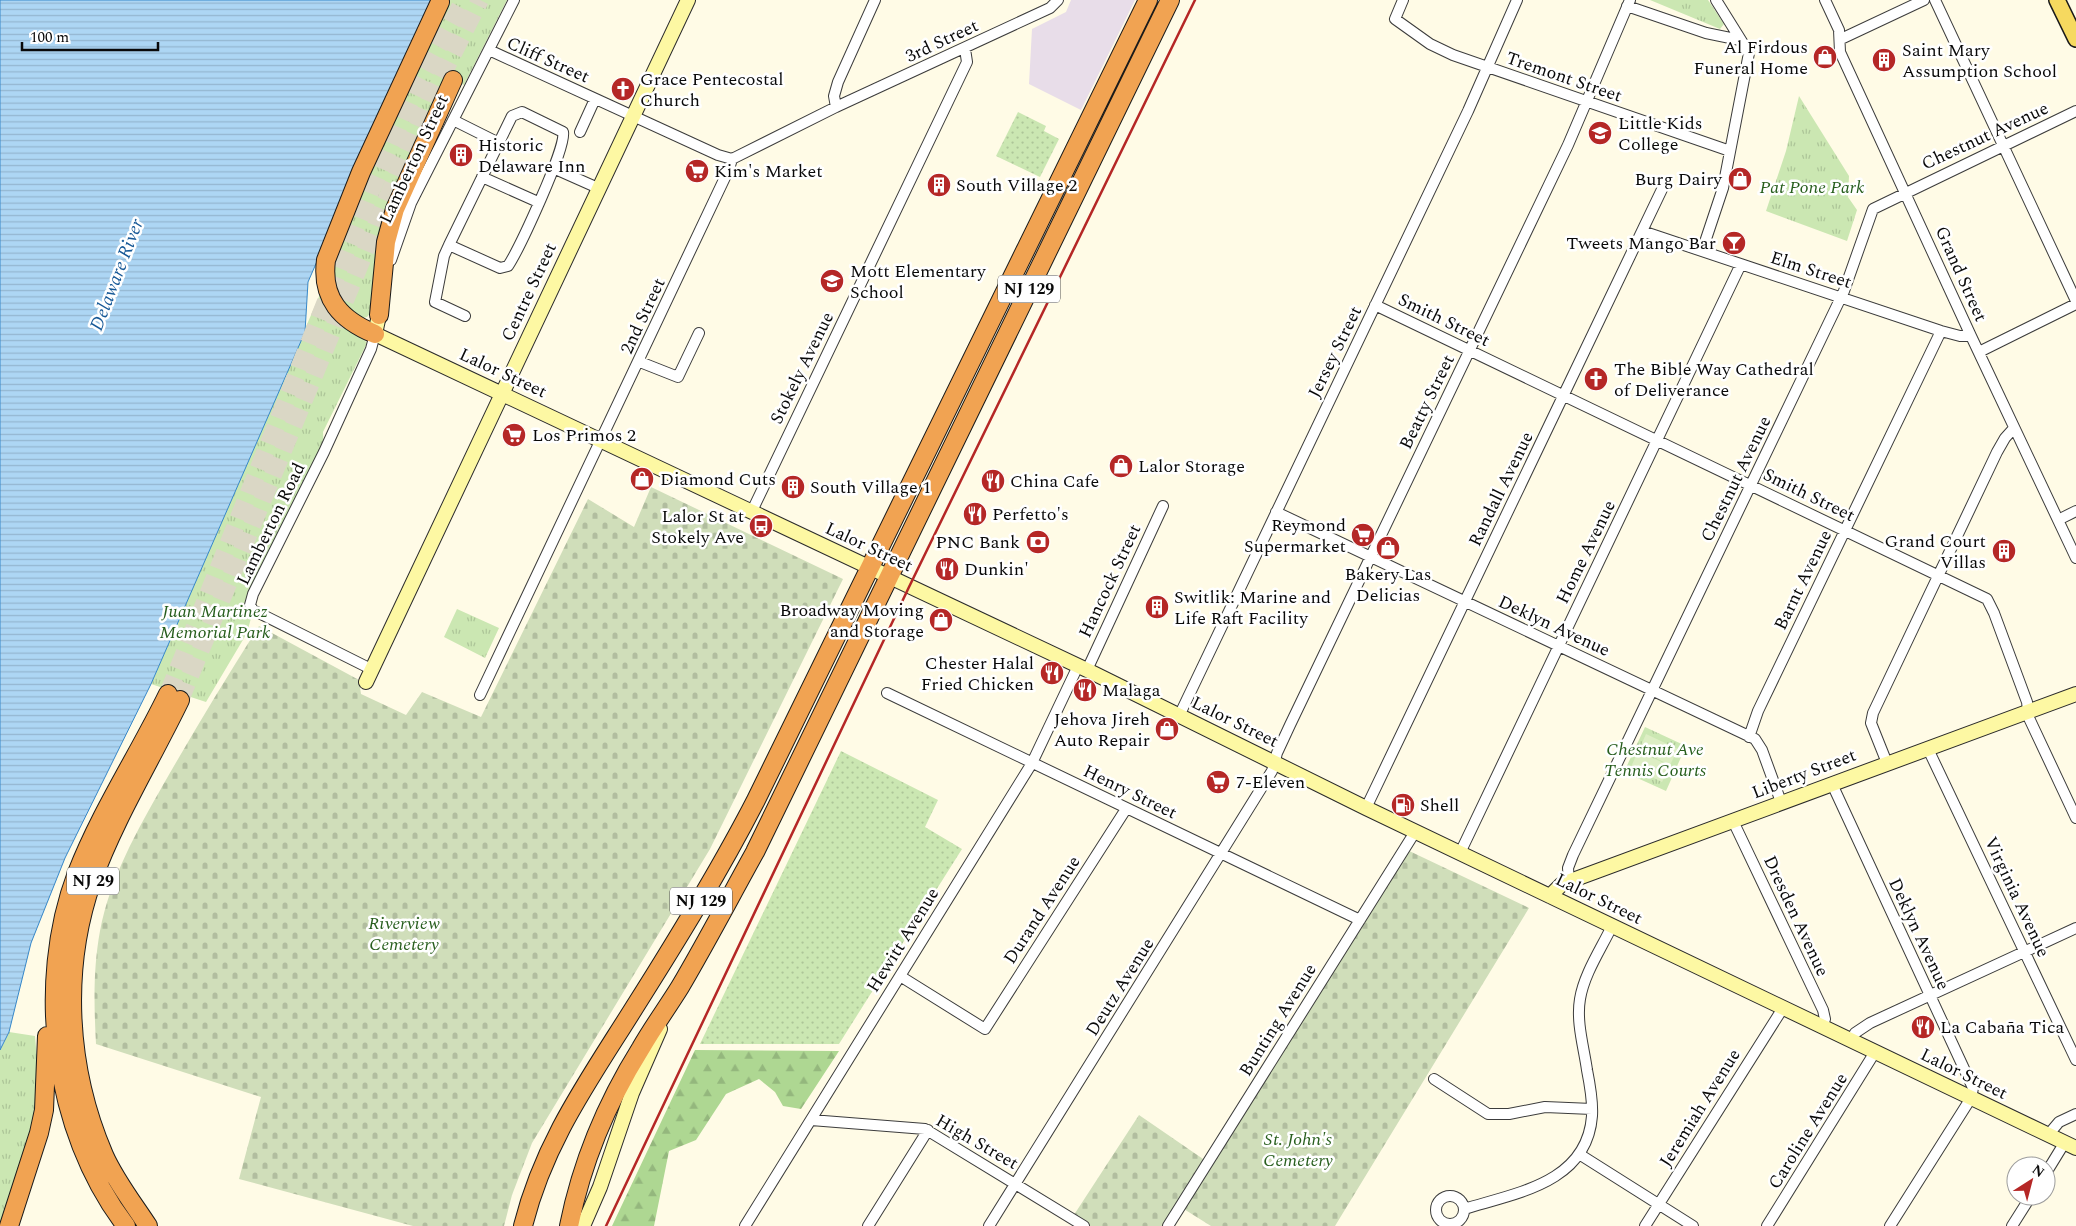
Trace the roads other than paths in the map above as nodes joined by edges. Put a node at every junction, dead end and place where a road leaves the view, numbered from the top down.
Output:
1 (514, 0) edge
2 (688, 0) edge
3 (875, 0) edge
4 (1058, 0) edge
5 (1148, 0) edge
6 (1170, 0) edge
7 (1404, 0) edge
8 (1517, 0) edge
9 (1716, 0) edge
10 (1825, 0) edge
11 (1924, 0) edge
12 (1936, 0) edge
13 (2057, 0) edge
14 (440, 2) dead end
15 (1629, 3) edge
16 (1841, 38) junction
17 (2076, 38) edge
18 (1740, 40) junction
19 (965, 49) junction
20 (489, 50) junction
21 (1487, 68) junction
22 (453, 80) dead end
23 (595, 99) junction
24 (1585, 102) junction
25 (836, 107) junction
26 (2076, 111) edge
27 (632, 116) junction
28 (453, 120) junction
29 (580, 132) dead end
30 (499, 143) junction
31 (2003, 146) junction
32 (1730, 151) junction
33 (732, 159) junction
34 (553, 168) junction
35 (482, 177) junction
36 (1665, 184) dead end
37 (598, 188) junction
38 (1906, 192) junction
39 (538, 202) junction
40 (1642, 231) junction
41 (449, 245) junction
42 (1702, 250) junction
43 (1741, 264) junction
44 (1841, 297) junction
45 (2076, 303) edge
46 (1375, 306) junction
47 (379, 315) junction
48 (465, 316) dead end
49 (1941, 331) junction
50 (699, 333) dead end
51 (375, 334) junction
52 (1971, 336) junction
53 (1470, 351) junction
54 (1979, 352) junction
55 (640, 362) junction
56 (503, 394) junction
57 (1564, 395) junction
58 (2014, 428) junction
59 (602, 440) junction
60 (1657, 440) junction
61 (324, 452) joint
62 (1751, 485) junction
63 (1164, 506) dead end
64 (752, 511) junction
65 (2076, 511) edge
66 (1276, 512) junction
67 (2058, 520) junction
68 (1845, 530) junction
69 (1371, 557) junction
70 (2076, 558) edge
71 (869, 568) junction
72 (1939, 575) junction
73 (888, 578) junction
74 (1465, 602) junction
75 (1559, 646) junction
76 (1083, 668) junction
77 (368, 675) joint
78 (1653, 691) junction
79 (887, 693) dead end
80 (2076, 694) edge
81 (480, 695) dead end
82 (2028, 712) junction
83 (1180, 716) junction
84 (1749, 737) junction
85 (1928, 749) junction
86 (1274, 762) junction
87 (1032, 764) junction
88 (1886, 764) junction
89 (1832, 784) junction
90 (1781, 802) junction
91 (1366, 808) junction
92 (1126, 809) junction
93 (2076, 818) edge
94 (1732, 821) junction
95 (1415, 832) junction
96 (1460, 853) junction
97 (1221, 854) junction
98 (1569, 882) junction
99 (1550, 896) junction
100 (1360, 920) junction
101 (1612, 926) junction
102 (2076, 928) edge
103 (2024, 952) junction
104 (56, 972) junction
105 (900, 976) junction
106 (679, 988) junction
107 (1931, 996) junction
108 (1783, 1008) junction
109 (1822, 1027) junction
110 (1851, 1040) junction
111 (1876, 1052) junction
112 (2076, 1060) edge
113 (1434, 1079) dead end
114 (1971, 1098) junction
115 (1592, 1109) junction
116 (2076, 1114) edge
117 (811, 1120) junction
118 (928, 1130) junction
119 (2048, 1134) junction
120 (2070, 1145) edge
121 (1579, 1154) junction
122 (2056, 1161) edge
123 (1015, 1184) junction
124 (1658, 1204) junction
125 (2025, 1206) edge
126 (1464, 1209) dead end
127 (9, 1226) edge
128 (126, 1226) edge
129 (148, 1226) edge
130 (523, 1226) edge
131 (569, 1226) edge
132 (583, 1226) edge
133 (745, 1226) edge
134 (868, 1226) edge
135 (989, 1226) edge
136 (1084, 1226) edge
137 (1168, 1226) edge
138 (1645, 1226) edge
139 (1693, 1226) edge
140 (1767, 1226) edge
141 (1890, 1226) edge
142 (2012, 1226) edge

1 - 20 street, Lamberton Street
2 - 27 main road, Centre Street
3 - 25 street
4 - 19 street, 3rd Street
5 - 71 highway, NJ 129
6 - 73 highway, NJ 129
7 - 21 street, Tremont Street
8 - 21 street, Jersey Street
9 - 18 street
10 - 16 street, Grand Street
11 - 16 street
12 - 31 street
13 - 17 main road
14 - 51 highway
15 - 18 street
15 - 24 street, Beatty Street
16 - 38 street, Grand Street
18 - 32 street
19 - 25 street, 3rd Street
19 - 64 street, Stokely Avenue
20 - 23 street, Cliff Street
20 - 28 street, Lamberton Street
21 - 24 street, Tremont Street
21 - 46 street, Jersey Street
22 - 47 highway
23 - 27 street, Cliff Street
23 - 29 street
24 - 32 street, Tremont Street
24 - 53 street, Beatty Street
25 - 33 street
26 - 31 street, Chestnut Avenue
27 - 33 street, Cliff Street
27 - 37 main road, Centre Street
28 - 30 street
28 - 47 street, Lamberton Street
30 - 34 street
30 - 35 street
31 - 38 street, Chestnut Avenue
31 - 45 street
32 - 42 street
33 - 55 street, 2nd Street
34 - 37 street
34 - 39 street
35 - 39 street
35 - 41 street
36 - 40 street, Randall Avenue
37 - 56 main road, Centre Street
38 - 44 street, Chestnut Avenue
38 - 52 street, Grand Street
39 - 41 street
40 - 42 street, Elm Street
40 - 57 street, Randall Avenue
41 - 48 street
42 - 43 street, Elm Street
43 - 44 street, Elm Street
43 - 60 street, Home Avenue
44 - 49 street, Elm Street
44 - 62 street, Chestnut Avenue
45 - 54 street
46 - 53 street, Smith Street
46 - 66 street, Jersey Street
47 - 51 main road, Lamberton Street
49 - 52 street, Elm Street
49 - 68 street, Barnt Avenue
50 - 55 street
51 - 56 main road, Lalor Street
51 - 61 street, Lamberton Street
52 - 54 street, Grand Street
53 - 57 street, Smith Street
53 - 69 street, Beatty Street
54 - 58 street, Grand Street
55 - 59 street, 2nd Street
56 - 59 main road, Lalor Street
56 - 77 main road, Centre Street
57 - 60 street, Smith Street
57 - 74 street, Randall Avenue
58 - 67 street, Grand Street
58 - 72 street
59 - 64 main road, Lalor Street
59 - 81 street, 2nd Street
60 - 62 street, Smith Street
60 - 75 street, Home Avenue
61 - 77 street, Lamberton Road
62 - 68 street, Smith Street
62 - 78 street, Chestnut Avenue
63 - 76 street, Hancock Street
64 - 71 main road, Lalor Street
65 - 67 street
66 - 69 street, Deklyn Avenue
66 - 83 street, Jersey Street
67 - 70 street, Grand Street
68 - 72 street, Smith Street
68 - 84 street, Barnt Avenue
69 - 74 street, Deklyn Avenue
69 - 86 street, Beatty Street
71 - 73 main road, Lalor Street
71 - 130 highway, NJ 129
72 - 82 street, Smith Street
72 - 88 street
73 - 76 main road, Lalor Street
73 - 106 highway, NJ 129
74 - 75 street, Deklyn Avenue
74 - 91 street, Randall Avenue
75 - 78 street, Deklyn Avenue
75 - 96 street, Home Avenue
76 - 83 main road, Lalor Street
76 - 87 street, Hewitt Avenue
78 - 84 street, Deklyn Avenue
78 - 98 street, Chestnut Avenue
79 - 87 street, Henry Street
80 - 82 main road, Liberty Street
82 - 85 main road, Liberty Street
82 - 93 street, Smith Street
83 - 86 main road, Lalor Street
84 - 90 street, Deklyn Avenue
85 - 88 main road, Liberty Street
85 - 103 street, Virginia Avenue
86 - 91 main road, Lalor Street
86 - 97 street, Deutz Avenue
87 - 92 street, Henry Street
87 - 105 street, Hewitt Avenue
88 - 89 main road, Liberty Street
89 - 90 main road, Liberty Street
89 - 107 street, Deklyn Avenue
90 - 94 main road, Liberty Street
91 - 95 main road, Lalor Street
92 - 97 street, Henry Street
92 - 105 street, Durand Avenue
94 - 98 main road, Liberty Street
94 - 109 street, Dresden Avenue
95 - 96 main road, Lalor Street
95 - 100 street, Bunting Avenue
96 - 99 main road, Lalor Street
97 - 100 street, Henry Street
97 - 123 street, Deutz Avenue
98 - 99 main road, Liberty Street
99 - 101 main road, Lalor Street
100 - 137 street, Bunting Avenue
101 - 108 main road, Lalor Street
101 - 115 street
102 - 103 street
103 - 107 street
103 - 112 street, Virginia Avenue
104 - 127 highway
104 - 128 highway, NJ 29
104 - 129 highway, NJ 29
105 - 117 street, Hewitt Avenue
106 - 131 highway
106 - 132 main road, NJ 129
107 - 110 street
107 - 114 street, Deklyn Avenue
108 - 109 main road, Lalor Street
108 - 124 street, Jeremiah Avenue
109 - 110 main road, Lalor Street
110 - 111 main road, Lalor Street
111 - 114 main road, Lalor Street
111 - 140 street, Caroline Avenue
113 - 115 street
114 - 119 main road, Lalor Street
114 - 141 street
115 - 121 street
116 - 119 street
117 - 118 street, High Street
117 - 133 street, Hewitt Avenue
118 - 123 street, High Street
118 - 134 street
119 - 120 main road, Lalor Street
120 - 122 street
121 - 124 street
121 - 126 street
123 - 135 street, Deutz Avenue
123 - 136 street, High Street
124 - 138 street, Jeremiah Avenue
124 - 139 street
125 - 142 street

